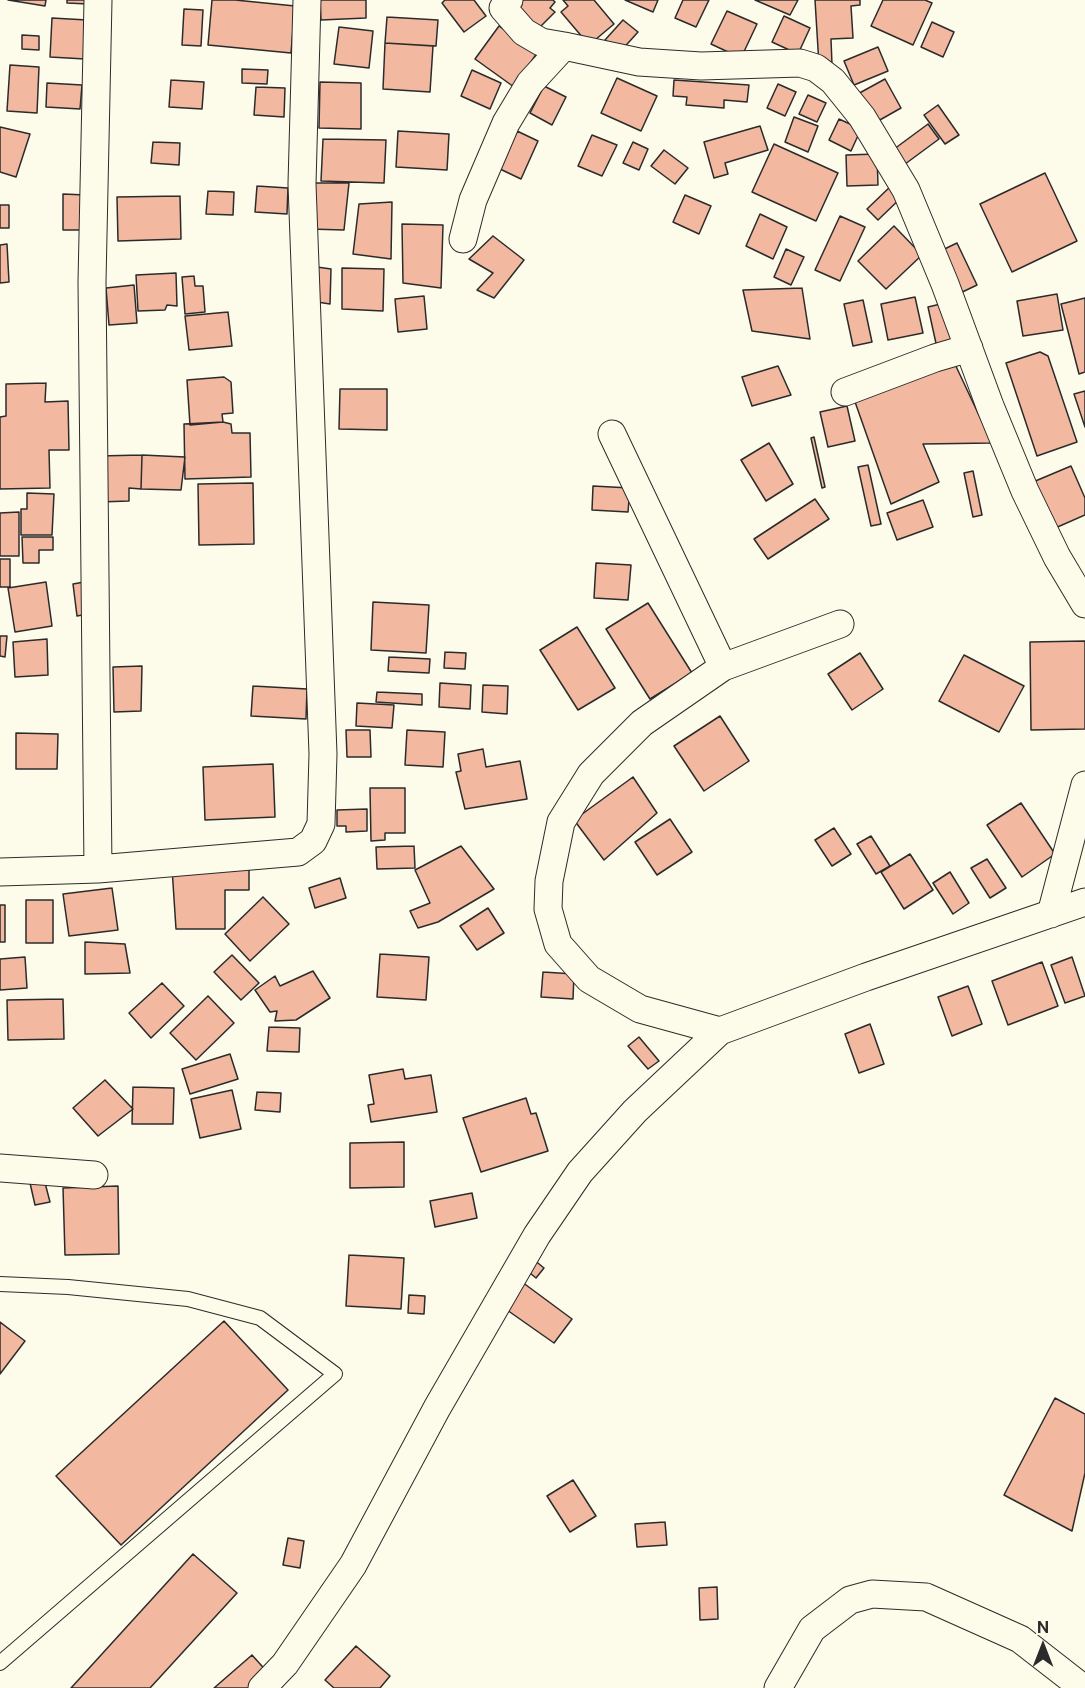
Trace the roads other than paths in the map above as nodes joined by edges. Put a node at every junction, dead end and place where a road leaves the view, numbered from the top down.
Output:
1 (98, 0) edge
2 (307, 0) edge
3 (502, 3) edge
4 (564, 46) junction
5 (463, 239) dead end
6 (969, 348) junction
7 (845, 392) dead end
8 (612, 434) dead end
9 (1085, 604) edge
10 (840, 624) dead end
11 (723, 667) junction
12 (1085, 785) edge
13 (98, 869) junction
14 (0, 872) edge
15 (1085, 902) edge
16 (1051, 914) junction
17 (720, 1031) junction
18 (0, 1168) edge
19 (94, 1175) dead end
20 (0, 1284) edge
21 (0, 1662) edge
22 (262, 1688) edge
23 (778, 1688) edge
24 (1083, 1688) edge

1 - 13 street
2 - 13 street
3 - 4 street
4 - 5 street
4 - 6 street
6 - 7 street
6 - 9 street
8 - 11 street
10 - 11 street
11 - 17 street
12 - 16 street
13 - 14 street
15 - 16 street
16 - 17 street
17 - 22 street
18 - 19 street
20 - 21 lane
23 - 24 street

